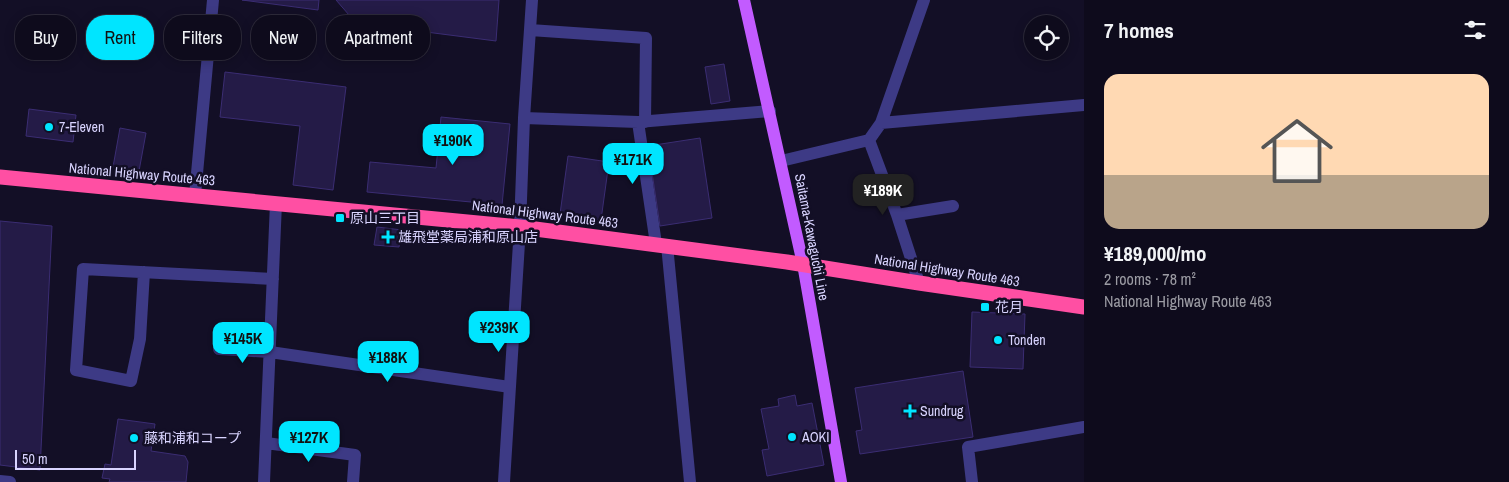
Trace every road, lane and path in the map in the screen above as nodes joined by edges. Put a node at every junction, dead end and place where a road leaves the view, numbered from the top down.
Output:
1 (213, 0) edge
2 (532, 0) edge
3 (744, 0) edge
4 (924, 0) edge
5 (530, 30) junction
6 (1084, 105) edge
7 (770, 112) junction
8 (524, 118) junction
9 (641, 122) junction
10 (881, 123) junction
11 (869, 140) junction
12 (781, 161) junction
13 (0, 178) edge
14 (195, 195) junction
15 (276, 203) junction
16 (953, 206) dead end
17 (897, 215) junction
18 (520, 226) junction
19 (661, 244) junction
20 (803, 264) junction
21 (144, 272) junction
22 (273, 279) junction
23 (919, 283) junction
24 (1084, 307) edge
25 (219, 349) dead end
26 (270, 352) junction
27 (510, 387) junction
28 (1084, 427) edge
29 (266, 443) junction
30 (0, 481) edge
31 (10, 482) edge
32 (264, 482) edge
33 (353, 482) edge
34 (504, 482) edge
35 (690, 482) edge
36 (841, 482) edge
37 (972, 482) edge

1 - 14 street
2 - 5 street
3 - 7 main road, Saitama-Kawaguchi Line
4 - 10 street
5 - 8 street
5 - 9 street
6 - 10 street
7 - 9 street
7 - 12 main road, Saitama-Kawaguchi Line
8 - 9 street
8 - 18 street
9 - 19 street
10 - 11 street
11 - 12 street
11 - 17 street
12 - 20 main road, Saitama-Kawaguchi Line
13 - 14 highway, National Highway Route 463
14 - 15 highway, National Highway Route 463
15 - 18 highway, National Highway Route 463
15 - 22 street
16 - 17 street
17 - 23 street
18 - 19 highway, National Highway Route 463
18 - 27 street
19 - 20 highway, National Highway Route 463
19 - 35 street
20 - 23 highway, National Highway Route 463
20 - 36 main road, Saitama-Kawaguchi Line
21 - 21 street
21 - 22 street
22 - 26 street
23 - 24 highway, National Highway Route 463
25 - 26 street
26 - 27 street
26 - 29 street
27 - 34 street
28 - 37 street
29 - 32 street
29 - 33 street
30 - 31 street

